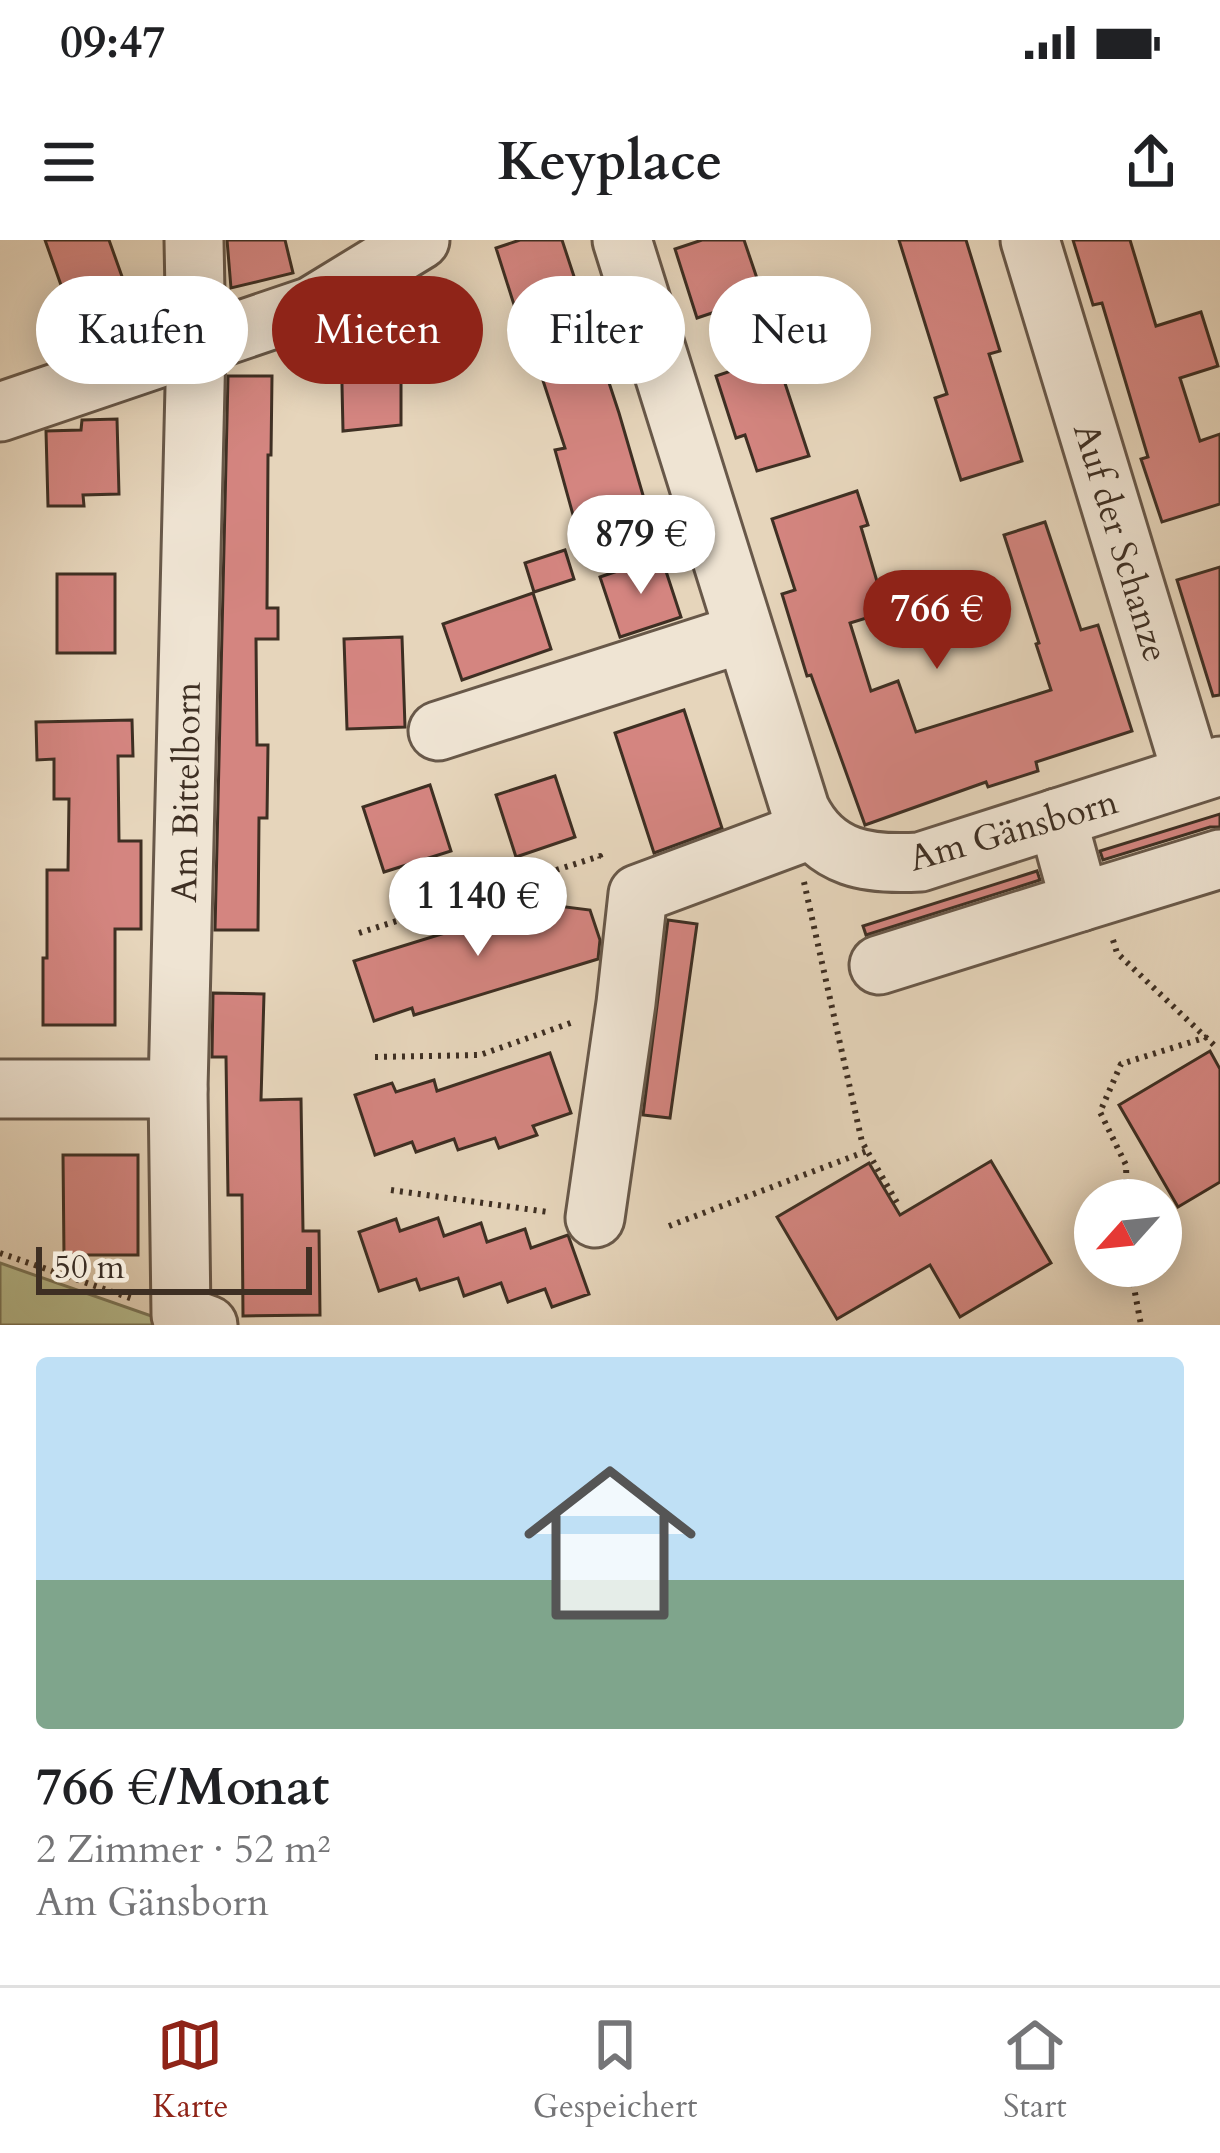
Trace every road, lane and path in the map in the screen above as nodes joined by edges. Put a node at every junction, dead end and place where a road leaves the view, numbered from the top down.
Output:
1 (194, 240) edge
2 (420, 240) edge
3 (622, 240) edge
4 (1030, 240) edge
5 (195, 276) edge
6 (248, 328) edge
7 (83, 384) edge
8 (195, 384) edge
9 (0, 412) edge
10 (743, 632) junction
11 (438, 731) dead end
12 (1206, 770) edge
13 (1066, 815) junction
14 (807, 852) junction
15 (1220, 859) edge
16 (638, 894) junction
17 (1089, 899) junction
18 (359, 933) dead end
19 (879, 965) dead end
20 (626, 1003) junction
21 (1207, 1037) junction
22 (1216, 1047) dead end
23 (375, 1057) dead end
24 (0, 1089) edge
25 (178, 1089) junction
26 (867, 1151) junction
27 (1126, 1179) edge
28 (391, 1190) dead end
29 (899, 1206) dead end
30 (595, 1218) joint
31 (669, 1226) dead end
32 (0, 1253) edge
33 (1134, 1287) edge
34 (195, 1320) edge
35 (1141, 1325) edge

1 - 5 street, Am Bittelborn
2 - 6 street
3 - 10 street
4 - 12 street, Auf der Schanze
7 - 9 street
8 - 25 street, Am Bittelborn
10 - 11 street
10 - 14 street
12 - 13 street, Am Gänsborn
13 - 14 street, Am Gänsborn
13 - 17 street
14 - 16 street
14 - 26 path
15 - 17 street
16 - 18 path
16 - 20 street
17 - 19 street
17 - 21 path
20 - 23 path
20 - 30 street
21 - 22 path
21 - 27 path
24 - 25 street
25 - 34 street, Am Bittelborn
26 - 29 path
26 - 31 path
28 - 30 path
32 - 34 path
33 - 35 path

